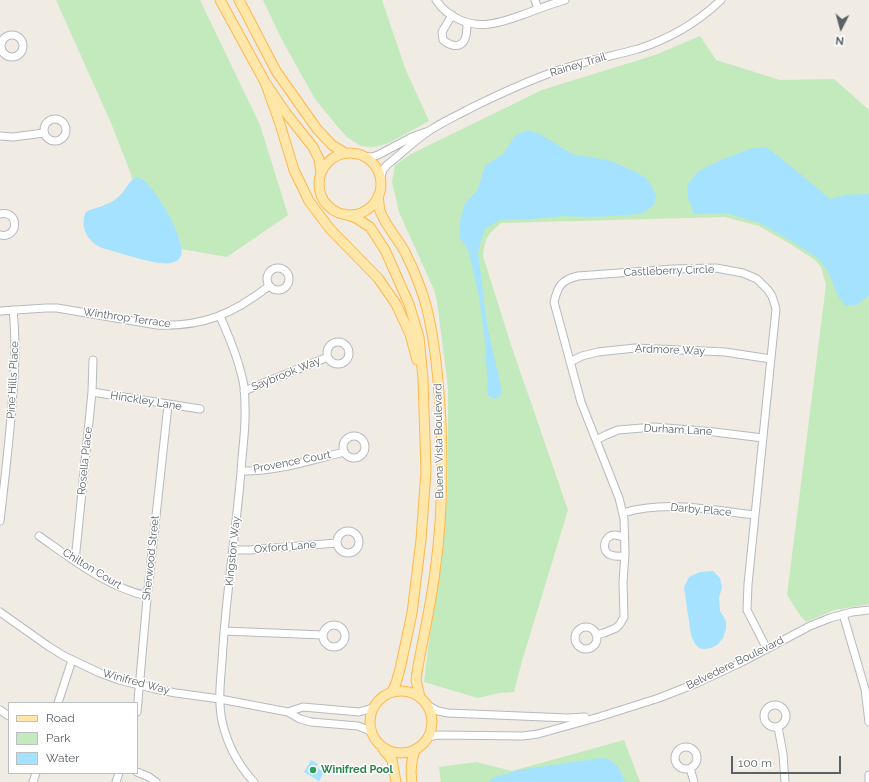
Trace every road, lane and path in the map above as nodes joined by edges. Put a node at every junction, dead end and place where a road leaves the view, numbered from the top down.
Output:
1 (220, 0) edge
2 (238, 0) edge
3 (436, 0) edge
4 (535, 0) edge
5 (565, 0) edge
6 (721, 0) edge
7 (538, 9) junction
8 (452, 15) junction
9 (467, 23) junction
10 (265, 82) junction
11 (432, 130) junction
12 (44, 133) dead end
13 (0, 136) edge
14 (346, 153) junction
15 (362, 156) junction
16 (321, 173) junction
17 (380, 179) junction
18 (378, 196) junction
19 (0, 214) edge
20 (344, 214) junction
21 (0, 235) edge
22 (269, 286) dead end
23 (13, 310) junction
24 (0, 311) edge
25 (220, 316) junction
26 (328, 357) dead end
27 (771, 359) junction
28 (93, 360) dead end
29 (570, 362) junction
30 (423, 379) junction
31 (244, 391) junction
32 (92, 392) junction
33 (168, 405) junction
34 (200, 409) dead end
35 (763, 438) junction
36 (596, 440) junction
37 (344, 452) dead end
38 (241, 471) junction
39 (623, 513) junction
40 (755, 515) junction
41 (0, 522) edge
42 (39, 536) dead end
43 (624, 537) junction
44 (337, 543) dead end
45 (233, 550) junction
46 (624, 556) junction
47 (75, 561) junction
48 (147, 596) junction
49 (869, 610) edge
50 (0, 612) edge
51 (843, 614) junction
52 (224, 631) junction
53 (596, 634) dead end
54 (323, 635) dead end
55 (766, 649) junction
56 (72, 660) junction
57 (140, 685) junction
58 (392, 692) junction
59 (420, 697) junction
60 (220, 699) junction
61 (58, 702) edge
62 (138, 703) edge
63 (427, 705) junction
64 (373, 708) junction
65 (288, 712) junction
66 (599, 717) junction
67 (869, 722) edge
68 (778, 727) dead end
69 (372, 734) junction
70 (428, 737) junction
71 (379, 745) junction
72 (415, 750) junction
73 (690, 768) dead end
74 (138, 772) edge
75 (869, 775) edge
76 (156, 782) edge
77 (254, 782) edge
78 (396, 782) edge
79 (412, 782) edge
80 (694, 782) edge
81 (785, 782) edge
82 (869, 782) edge

1 - 10 main road
2 - 14 main road
3 - 8 street
4 - 7 street
5 - 7 street
6 - 11 street, Rainey Trail
7 - 9 street
8 - 9 street
8 - 9 street
10 - 16 main road
10 - 30 main road
11 - 15 street, Rainey Trail
11 - 17 street, Rainey Trail
12 - 13 street
14 - 15 main road
14 - 16 main road
15 - 17 main road
16 - 20 main road
17 - 18 main road
18 - 20 main road
18 - 59 main road, Buena Vista Boulevard
19 - 21 street
20 - 30 main road, Buena Vista Boulevard
22 - 25 street, Winthrop Terrace
23 - 24 street, Winthrop Terrace
23 - 25 street, Winthrop Terrace
23 - 41 street, Pine Hills Place
25 - 31 street, Kingston Way
26 - 31 street, Saybrook Way
27 - 29 street, Ardmore Way
27 - 29 street, Castleberry Circle
27 - 35 street, Castleberry Circle
28 - 32 street, Rosella Place
29 - 36 street, Castleberry Circle
30 - 58 main road, Buena Vista Boulevard
31 - 38 street, Kingston Way
32 - 33 street, Hinckley Lane
32 - 47 street, Rosella Place
33 - 34 street, Hinckley Lane
33 - 48 street, Sherwood Street
35 - 36 street, Durham Lane
35 - 40 street, Castleberry Circle
36 - 39 street, Castleberry Circle
37 - 38 street, Provence Court
38 - 45 street, Kingston Way
39 - 40 street, Darby Place
39 - 43 street, Castleberry Circle
40 - 55 street, Castleberry Circle
42 - 47 street, Chilton Court
43 - 46 street, Castleberry Circle
43 - 46 street
44 - 45 street, Oxford Lane
45 - 52 street, Kingston Way
46 - 53 street, Castleberry Circle
47 - 48 street, Chilton Court
48 - 57 street, Sherwood Street
49 - 51 street, Belvedere Boulevard
50 - 56 street, Winifred Way
51 - 55 street, Belvedere Boulevard
51 - 67 street
52 - 54 street
52 - 60 street, Kingston Way
55 - 66 street, Belvedere Boulevard
56 - 57 street, Winifred Way
56 - 61 street
57 - 60 street, Winifred Way
57 - 62 street, Sherwood Street
58 - 59 main road
58 - 64 main road
59 - 63 main road
60 - 65 street, Winifred Way
60 - 77 street, Kingston Way
63 - 66 street, Belvedere Boulevard
63 - 70 main road
64 - 65 street
64 - 69 main road
65 - 69 street
66 - 70 street, Belvedere Boulevard
68 - 81 street
69 - 71 main road
70 - 72 main road
71 - 72 main road
71 - 78 main road
72 - 79 main road
73 - 80 street
74 - 76 street
75 - 82 street

